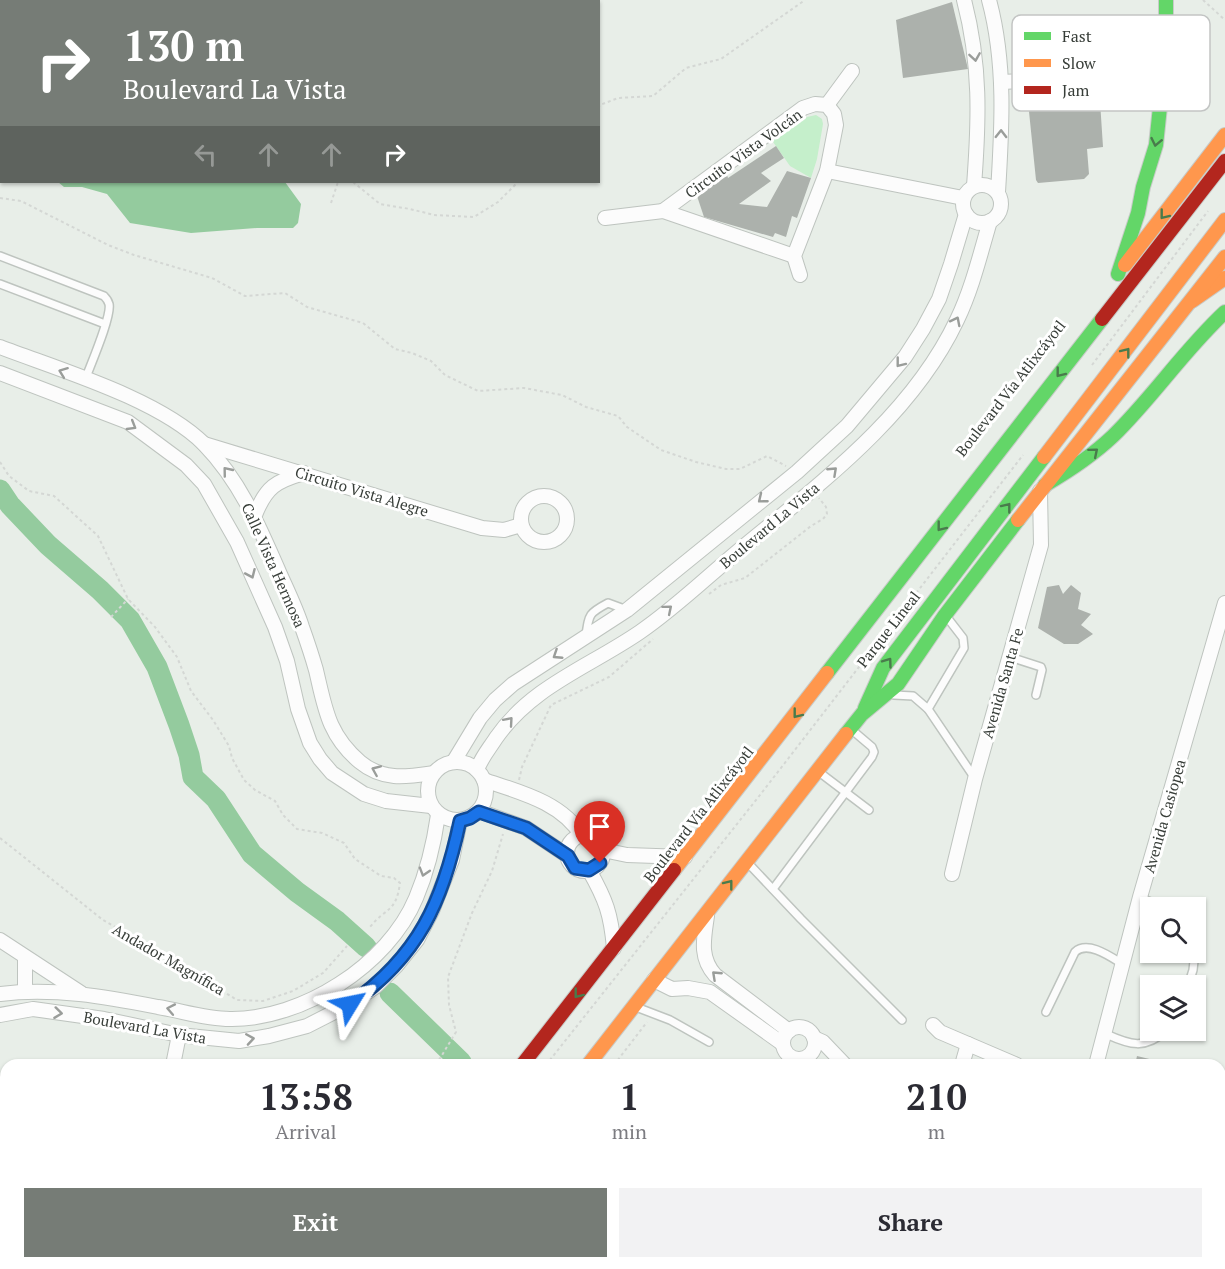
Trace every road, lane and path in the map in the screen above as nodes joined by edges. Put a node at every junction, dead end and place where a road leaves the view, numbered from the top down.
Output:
1 (805, 0) edge
2 (964, 0) edge
3 (989, 0) edge
4 (1166, 0) edge
5 (1203, 0) edge
6 (1167, 15) edge
7 (1225, 20) edge
8 (852, 71) dead end
9 (1001, 82) junction
10 (1012, 82) edge
11 (600, 105) edge
12 (827, 105) junction
13 (1160, 111) edge
14 (1225, 135) edge
15 (1225, 161) edge
16 (827, 171) junction
17 (338, 183) edge
18 (354, 183) edge
19 (517, 183) edge
20 (974, 186) junction
21 (998, 192) junction
22 (0, 198) edge
23 (963, 198) junction
24 (331, 203) dead end
25 (1212, 207) dead end
26 (663, 210) junction
27 (966, 214) junction
28 (605, 218) dead end
29 (1225, 220) edge
30 (990, 221) junction
31 (0, 256) edge
32 (794, 256) junction
33 (1225, 256) edge
34 (800, 275) dead end
35 (1225, 278) edge
36 (0, 284) edge
37 (1192, 301) junction
38 (1225, 312) edge
39 (105, 324) junction
40 (0, 347) edge
41 (1087, 372) dead end
42 (0, 373) edge
43 (85, 380) junction
44 (203, 444) junction
45 (1029, 447) dead end
46 (778, 461) dead end
47 (0, 462) edge
48 (304, 473) junction
49 (1043, 488) junction
50 (818, 497) dead end
51 (939, 507) dead end
52 (255, 515) junction
53 (521, 525) dead end
54 (690, 557) junction
55 (706, 578) junction
56 (128, 598) junction
57 (703, 599) dead end
58 (1225, 603) edge
59 (945, 615) junction
60 (111, 617) dead end
61 (659, 634) dead end
62 (1010, 657) junction
63 (833, 668) junction
64 (884, 695) junction
65 (1036, 695) dead end
66 (928, 710) junction
67 (862, 714) junction
68 (850, 729) junction
69 (454, 762) junction
70 (522, 767) dead end
71 (817, 770) junction
72 (433, 773) junction
73 (481, 775) junction
74 (975, 779) junction
75 (846, 791) junction
76 (869, 810) dead end
77 (435, 811) junction
78 (479, 812) junction
79 (460, 821) junction
80 (582, 836) junction
81 (0, 838) edge
82 (499, 850) dead end
83 (603, 850) junction
84 (568, 856) junction
85 (685, 857) junction
86 (747, 861) junction
87 (589, 870) junction
88 (952, 874) dead end
89 (773, 889) junction
90 (1140, 897) joint
91 (708, 911) junction
92 (370, 927) dead end
93 (0, 940) edge
94 (347, 946) dead end
95 (614, 948) junction
96 (25, 957) junction
97 (1124, 965) junction
98 (654, 980) junction
99 (25, 991) junction
100 (0, 994) edge
101 (83, 995) junction
102 (137, 1003) junction
103 (634, 1006) junction
104 (1046, 1012) dead end
105 (654, 1013) junction
106 (0, 1015) edge
107 (902, 1020) dead end
108 (933, 1025) dead end
109 (133, 1026) junction
110 (789, 1031) junction
111 (1106, 1034) junction
112 (179, 1035) junction
113 (814, 1038) junction
114 (1150, 1041) edge
115 (709, 1042) dead end
116 (783, 1044) junction
117 (968, 1044) junction
118 (174, 1059) edge
119 (440, 1059) edge
120 (527, 1059) edge
121 (551, 1059) edge
122 (595, 1059) edge
123 (619, 1059) edge
124 (792, 1059) edge
125 (800, 1059) edge
126 (840, 1059) edge
127 (964, 1059) edge
128 (1003, 1059) edge
129 (1098, 1059) edge

1 - 11 path
2 -> 20 street
3 - 9 street
4 - 6 main road
5 - 7 path
8 - 12 street
9 - 10 street
21 -> 9 street
12 - 16 street
12 - 26 street, Circuito Vista Volcán
13 - 14 main road
15 -> 63 main road, Boulevard Vía Atlixcáyotl
16 - 23 street
16 - 32 street
17 - 24 path
18 - 19 path
20 - 21 street
20 - 23 street
21 - 30 street
22 - 46 path
23 - 27 street
25 - 41 path
26 - 28 street, Circuito Vista Volcán
26 - 32 street, Circuito Vista Volcán
27 - 30 street
27 -> 54 street, Boulevard La Vista
67 -> 29 main road
55 -> 30 street, Boulevard La Vista
31 - 39 lane
32 - 34 street
33 - 37 main road
35 - 37 main road
36 - 39 lane
37 - 49 main road
49 -> 38 main road
39 - 43 lane
43 -> 40 street, Calle Vista Hermosa
42 -> 77 street, Calle Vista Hermosa
43 - 44 street, Calle Vista Hermosa
44 - 48 street, Circuito Vista Alegre
52 -> 44 street, Calle Vista Hermosa
45 - 121 path, Parque Lineal
47 - 56 path
48 - 52 street
48 - 53 street, Circuito Vista Alegre
49 - 59 main road
49 - 62 street, Avenida Santa Fe
50 - 57 path
51 - 63 main road, Boulevard Vía Atlixcáyotl
72 -> 52 street, Calle Vista Hermosa
54 - 55 street
54 -> 69 street, Boulevard La Vista
73 -> 55 street, Boulevard La Vista
56 - 60 path
56 - 92 path
58 - 90 street, Avenida Casiopea
59 - 64 main road
59 - 66 lane
61 - 70 path
62 - 65 lane
62 - 74 street, Avenida Santa Fe
63 -> 85 main road, Boulevard Vía Atlixcáyotl
64 - 66 lane
64 - 67 main road
66 - 74 lane
67 - 68 main road
68 - 71 main road
68 - 75 lane
69 - 72 street
69 - 73 street
71 - 75 lane
71 - 86 main road
72 - 77 street
73 - 78 street
73 - 80 street
74 - 88 street, Avenida Santa Fe
75 - 76 lane
75 - 89 lane
77 - 79 street
77 -> 102 street, Boulevard La Vista
78 - 79 street
78 - 84 street
112 -> 79 street, Boulevard La Vista
80 - 83 street
80 - 84 street
81 - 94 path, Andador Magnífica
82 - 119 path
83 - 85 street
83 - 87 street
84 - 87 street
85 - 95 main road, Boulevard Vía Atlixcáyotl
86 - 89 lane
91 -> 86 main road
87 - 95 street
89 - 107 lane
90 - 97 street, Avenida Casiopea
91 - 98 main road
110 -> 91 street
93 - 96 street
95 -> 120 main road, Boulevard Vía Atlixcáyotl
96 - 99 street
96 - 101 street
97 - 104 lane
97 - 111 street, Avenida Casiopea
98 - 103 main road
98 - 116 street
99 - 100 street, Boulevard La Vista
99 - 101 street, Boulevard La Vista
101 - 102 street, Boulevard La Vista
102 - 109 street
103 - 105 lane
103 - 122 main road
105 - 115 lane
105 - 123 path
106 -> 109 street, Boulevard La Vista
108 - 117 street
109 - 112 street, Boulevard La Vista
110 - 113 street
110 - 116 street
111 - 114 lane
111 - 129 street, Avenida Casiopea
112 - 118 street
113 - 125 street
113 - 126 street
116 - 124 street
117 - 127 street
117 - 128 street

